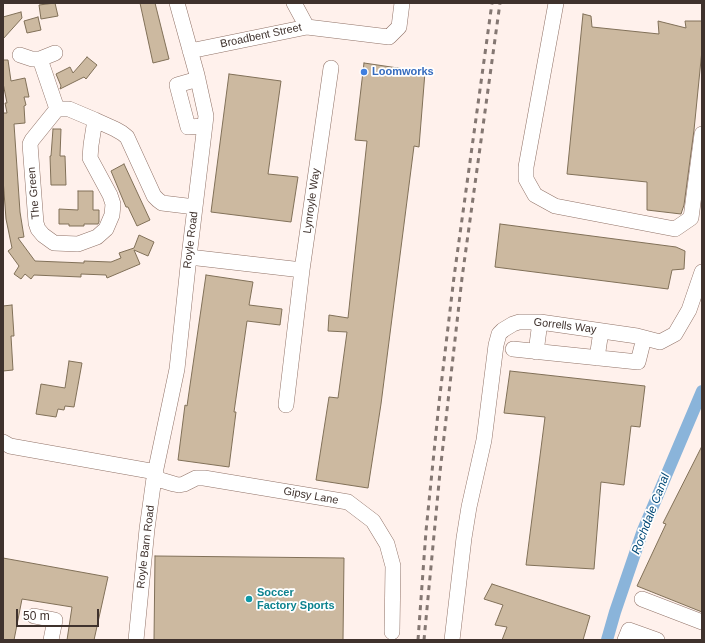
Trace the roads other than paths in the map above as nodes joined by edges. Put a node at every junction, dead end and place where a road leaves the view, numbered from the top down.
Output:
1 (177, 3) edge
2 (294, 3) edge
3 (402, 3) edge
4 (556, 3) edge
5 (307, 27) junction
6 (190, 51) junction
7 (55, 53) dead end
8 (20, 55) dead end
9 (40, 59) junction
10 (331, 68) dead end
11 (198, 79) junction
12 (57, 108) junction
13 (95, 120) junction
14 (205, 126) junction
15 (702, 134) edge
16 (195, 207) junction
17 (189, 258) junction
18 (302, 270) junction
19 (702, 272) edge
20 (540, 322) junction
21 (601, 331) junction
22 (644, 338) junction
23 (513, 349) dead end
24 (536, 352) junction
25 (597, 358) junction
26 (286, 405) dead end
27 (3, 442) edge
28 (155, 475) junction
29 (642, 599) dead end
30 (34, 616) dead end
31 (702, 622) edge
32 (392, 632) dead end
33 (51, 640) edge
34 (136, 640) edge
35 (452, 640) edge
36 (625, 640) edge
37 (657, 640) edge

1 - 6 street, Royle Road
2 - 5 street
3 - 5 street, Broadbent Street
4 - 15 street
5 - 6 street, Broadbent Street
6 - 11 street, Royle Road
7 - 9 street
8 - 9 street
9 - 12 street
10 - 18 street, Lynroyle Way
11 - 14 street, Royle Road
11 - 14 street
12 - 13 street
12 - 13 street, The Green
13 - 16 street
14 - 16 street, Royle Road
16 - 17 street, Royle Road
17 - 18 street
17 - 28 street, Royle Road
18 - 26 street, Lynroyle Way
19 - 22 street, Gorrells Way
20 - 21 street, Gorrells Way
20 - 24 street
20 - 35 street, Gorrells Way
21 - 22 street, Gorrells Way
21 - 25 street
22 - 25 street
23 - 24 street
24 - 25 street
27 - 28 street, Gipsy Lane
28 - 32 street, Gipsy Lane
28 - 34 street, Royle Barn Road
29 - 31 street
30 - 33 street
36 - 37 street

